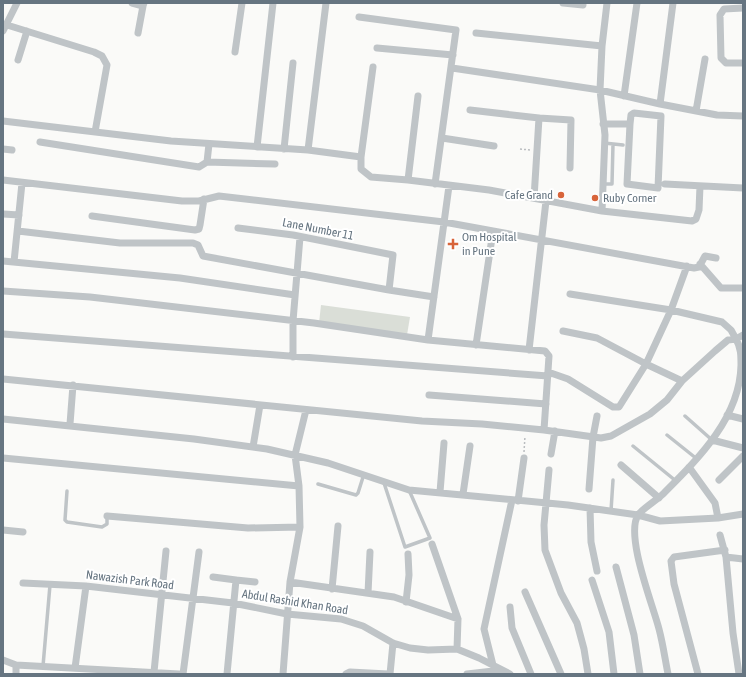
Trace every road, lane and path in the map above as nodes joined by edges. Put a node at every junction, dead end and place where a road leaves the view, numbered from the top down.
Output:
1 (17, 3) edge
2 (132, 3) edge
3 (242, 3) edge
4 (273, 3) edge
5 (326, 3) edge
6 (564, 3) edge
7 (583, 3) edge
8 (608, 3) edge
9 (637, 3) edge
10 (673, 3) edge
11 (144, 4) edge
12 (743, 8) edge
13 (359, 17) dead end
14 (5, 28) edge
15 (27, 31) junction
16 (138, 33) dead end
17 (476, 33) dead end
18 (602, 46) junction
19 (377, 48) dead end
20 (235, 52) dead end
21 (453, 54) junction
22 (705, 59) dead end
23 (18, 60) dead end
24 (292, 63) dead end
25 (743, 63) edge
26 (373, 66) dead end
27 (452, 68) junction
28 (600, 90) junction
29 (418, 96) dead end
30 (624, 96) junction
31 (660, 104) junction
32 (470, 110) dead end
33 (696, 111) junction
34 (743, 116) edge
35 (539, 118) junction
36 (3, 121) edge
37 (603, 124) junction
38 (630, 124) junction
39 (95, 132) junction
40 (442, 138) junction
41 (40, 142) dead end
42 (604, 143) junction
43 (209, 144) junction
44 (613, 144) junction
45 (623, 145) dead end
46 (494, 146) dead end
47 (257, 147) junction
48 (284, 148) junction
49 (3, 149) edge
50 (520, 149) dead end
51 (12, 150) dead end
52 (308, 150) junction
53 (537, 151) junction
54 (361, 157) junction
55 (207, 162) junction
56 (275, 164) dead end
57 (570, 168) dead end
58 (3, 180) edge
59 (408, 180) junction
60 (22, 183) junction
61 (435, 184) junction
62 (603, 184) junction
63 (665, 184) dead end
64 (449, 186) junction
65 (700, 186) junction
66 (743, 188) edge
67 (534, 198) junction
68 (204, 199) junction
69 (546, 201) junction
70 (602, 211) junction
71 (3, 214) edge
72 (19, 215) junction
73 (92, 216) dead end
74 (444, 222) junction
75 (238, 228) dead end
76 (494, 231) junction
77 (18, 232) junction
78 (192, 237) dead end
79 (300, 237) junction
80 (541, 239) junction
81 (198, 245) junction
82 (716, 258) dead end
83 (3, 261) edge
84 (14, 262) junction
85 (700, 264) junction
86 (687, 266) junction
87 (296, 273) junction
88 (743, 288) edge
89 (389, 290) junction
90 (3, 291) edge
91 (570, 294) dead end
92 (295, 295) junction
93 (434, 297) junction
94 (671, 310) junction
95 (293, 321) junction
96 (563, 331) dead end
97 (3, 334) edge
98 (743, 335) edge
99 (428, 340) junction
100 (736, 340) junction
101 (476, 345) junction
102 (529, 350) junction
103 (293, 357) junction
104 (646, 364) junction
105 (742, 368) edge
106 (548, 374) junction
107 (3, 379) edge
108 (682, 380) junction
109 (73, 385) junction
110 (740, 390) edge
111 (429, 395) dead end
112 (546, 404) junction
113 (260, 405) junction
114 (306, 410) junction
115 (727, 415) junction
116 (597, 416) dead end
117 (685, 416) dead end
118 (3, 418) edge
119 (743, 419) edge
120 (70, 424) junction
121 (525, 428) junction
122 (544, 430) junction
123 (555, 431) junction
124 (667, 435) dead end
125 (593, 437) junction
126 (712, 440) junction
127 (444, 443) dead end
128 (470, 446) dead end
129 (633, 446) dead end
130 (253, 447) junction
131 (743, 448) edge
132 (551, 454) dead end
133 (295, 455) junction
134 (743, 456) edge
135 (3, 458) edge
136 (524, 458) joint
137 (697, 459) junction
138 (621, 465) dead end
139 (690, 467) junction
140 (549, 470) dead end
141 (364, 474) junction
142 (613, 480) dead end
143 (720, 480) dead end
144 (384, 481) junction
145 (676, 481) junction
146 (318, 484) dead end
147 (299, 486) junction
148 (589, 489) dead end
149 (409, 490) junction
150 (67, 491) dead end
151 (440, 492) junction
152 (463, 494) junction
153 (659, 498) junction
154 (515, 501) junction
155 (546, 504) junction
156 (590, 508) junction
157 (611, 512) junction
158 (743, 514) edge
159 (638, 515) junction
160 (107, 516) joint
161 (718, 518) junction
162 (338, 526) dead end
163 (300, 527) junction
164 (3, 530) edge
165 (23, 532) dead end
166 (720, 535) dead end
167 (432, 544) dead end
168 (166, 551) dead end
169 (199, 552) dead end
170 (370, 552) dead end
171 (408, 554) dead end
172 (726, 554) junction
173 (743, 559) edge
174 (616, 567) dead end
175 (597, 571) dead end
176 (213, 577) dead end
177 (236, 580) junction
178 (592, 580) dead end
179 (255, 582) dead end
180 (290, 582) junction
181 (23, 583) dead end
182 (50, 584) junction
183 (86, 586) junction
184 (332, 589) junction
185 (526, 592) dead end
186 (368, 593) junction
187 (162, 595) junction
188 (193, 599) junction
189 (406, 602) junction
190 (233, 603) junction
191 (510, 607) dead end
192 (287, 614) junction
193 (458, 619) junction
194 (393, 643) junction
195 (457, 649) junction
196 (3, 660) edge
197 (16, 665) junction
198 (493, 665) junction
199 (43, 666) junction
200 (75, 668) junction
201 (502, 670) junction
202 (62, 671) edge
203 (97, 672) edge
204 (133, 672) edge
205 (154, 672) junction
206 (170, 673) edge
207 (16, 674) edge
208 (179, 674) edge
209 (183, 674) edge
210 (227, 674) edge
211 (283, 674) edge
212 (346, 674) edge
213 (389, 674) edge
214 (467, 674) edge
215 (510, 674) edge
216 (531, 674) edge
217 (561, 674) edge
218 (588, 674) edge
219 (614, 674) edge
220 (640, 674) edge
221 (668, 674) edge
222 (698, 674) edge
223 (739, 674) edge

1 - 14 street
2 - 11 street
3 - 20 street
4 - 47 street
5 - 52 street
6 - 7 street
8 - 18 street
9 - 30 street
10 - 31 street
11 - 16 street
12 - 25 street
13 - 21 street
14 - 15 street
15 - 23 street
15 - 39 street
17 - 18 street
18 - 28 street
19 - 21 street
21 - 27 street
22 - 33 street
24 - 48 street
26 - 54 street
27 - 28 street
27 - 40 street
28 - 30 street
28 - 37 street
29 - 59 street
30 - 31 street
31 - 33 street
32 - 35 street
33 - 34 street
35 - 53 street
35 - 57 street
36 - 39 street
37 - 38 street
37 - 42 street
38 - 38 street
39 - 43 street
40 - 46 street
40 - 61 street
41 - 55 street
42 - 44 lane
42 - 62 street
43 - 47 street
43 - 55 street
44 - 45 lane
44 - 62 lane
47 - 48 street
48 - 52 street
49 - 51 street
50 - 53 path
52 - 54 street
53 - 67 street
54 - 59 street
55 - 56 street
58 - 60 street
59 - 61 street
60 - 68 street
60 - 72 street
61 - 64 street
62 - 70 street
63 - 65 street
64 - 67 street
64 - 74 street
65 - 66 street
65 - 70 street
67 - 69 street
68 - 73 street
68 - 74 street
69 - 70 street
69 - 80 street
71 - 72 street
72 - 77 street
74 - 76 street
74 - 93 street
75 - 79 street, Lane Number 11
76 - 80 street
76 - 101 street
77 - 81 street
77 - 84 street
78 - 81 street
79 - 87 street
79 - 89 street, Lane Number 11
80 - 86 street
80 - 102 street
81 - 87 street
82 - 85 street
83 - 84 street
84 - 92 street
85 - 86 street
85 - 88 street
86 - 94 street
87 - 89 street
87 - 92 street
89 - 93 street
90 - 95 street
91 - 94 street
92 - 95 street
93 - 99 street
94 - 100 street
94 - 104 street
95 - 99 street
95 - 103 street
96 - 104 street
97 - 103 street
98 - 100 street
99 - 101 street
100 - 105 street
100 - 108 street
101 - 102 street
102 - 106 street
103 - 106 street
104 - 106 street
104 - 108 street
105 - 110 street
106 - 112 street
107 - 109 street
108 - 125 street
109 - 113 street
109 - 120 street
110 - 115 street
111 - 112 street
112 - 122 street
113 - 114 street
113 - 130 street
114 - 121 street
114 - 133 street
115 - 119 street
115 - 126 street
116 - 125 street
117 - 126 lane
118 - 120 street
120 - 130 street
121 - 122 street
121 - 136 path
122 - 123 street
123 - 125 street
123 - 132 street
124 - 137 lane
125 - 148 street
126 - 131 street
126 - 137 street
127 - 151 street
128 - 152 street
129 - 145 lane
130 - 133 street
133 - 141 street
133 - 147 street
134 - 143 street
135 - 147 street
136 - 154 street
137 - 139 street
138 - 153 street
139 - 145 street
139 - 161 street
140 - 155 street
141 - 144 street
141 - 146 lane
142 - 157 lane
144 - 149 street
144 - 149 lane
145 - 153 street
147 - 163 street
149 - 151 street
150 - 160 lane
151 - 152 street
152 - 154 street
153 - 159 street
154 - 155 street
154 - 198 street
155 - 156 street
155 - 218 street
156 - 157 street
156 - 175 street
157 - 159 street
158 - 161 street
159 - 161 street
159 - 221 street
160 - 163 street
162 - 184 street
163 - 180 street
164 - 165 street
166 - 172 street
167 - 193 street
168 - 187 street
169 - 188 street
170 - 186 street
171 - 189 street
172 - 173 street
172 - 222 street
172 - 223 street
174 - 220 street
176 - 177 street
177 - 179 street
177 - 190 street
178 - 219 street
180 - 184 street
180 - 192 street
181 - 182 street, Nawazish Park Road
182 - 183 street, Nawazish Park Road
182 - 199 lane
183 - 187 street, Nawazish Park Road
183 - 200 street
184 - 186 street
185 - 217 street
186 - 189 street
187 - 188 street, Nawazish Park Road
187 - 205 street
188 - 190 street, Nawazish Park Road
188 - 209 street
189 - 193 street
190 - 192 street, Abdul Rashid Khan Road
190 - 210 street
191 - 216 street
192 - 194 street, Abdul Rashid Khan Road
192 - 211 street
193 - 195 street
194 - 195 street, Abdul Rashid Khan Road
194 - 213 street
195 - 198 street, Abdul Rashid Khan Road
196 - 197 street
197 - 199 street
197 - 207 street
198 - 201 street, Abdul Rashid Khan Road
199 - 202 street
200 - 202 street
200 - 203 street
201 - 214 street
201 - 215 street, Abdul Rashid Khan Road
203 - 204 street
204 - 205 street
205 - 206 street
206 - 208 street
212 - 213 street

